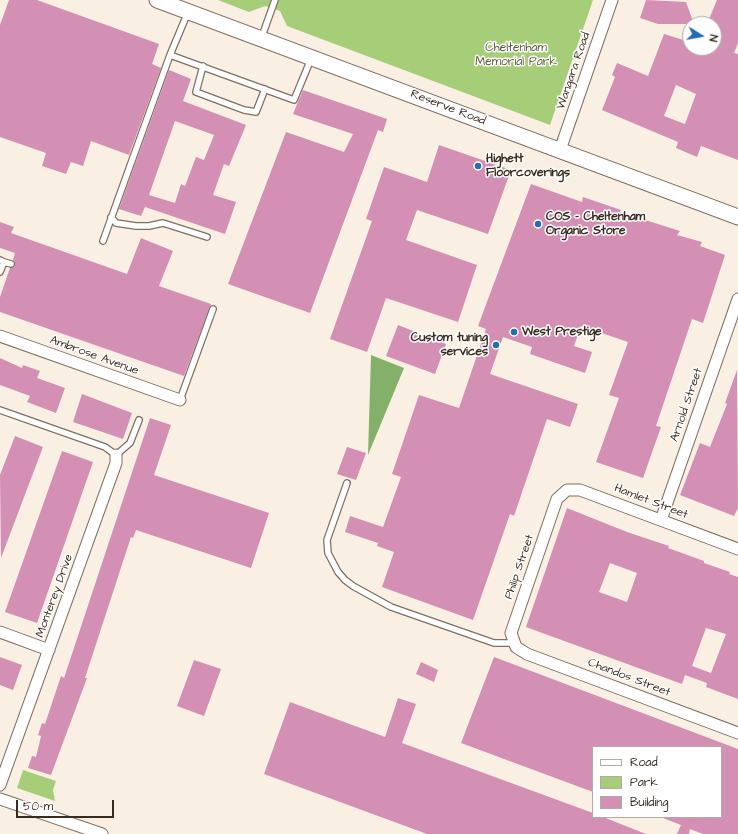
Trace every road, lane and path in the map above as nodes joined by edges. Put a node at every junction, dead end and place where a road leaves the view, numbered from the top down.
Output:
1 (157, 0) edge
2 (275, 0) edge
3 (612, 0) edge
4 (188, 12) junction
5 (261, 39) junction
6 (170, 55) junction
7 (312, 58) junction
8 (203, 66) junction
9 (265, 89) junction
10 (560, 150) junction
11 (112, 217) junction
12 (738, 217) edge
13 (207, 237) dead end
14 (103, 241) dead end
15 (2, 261) edge
16 (11, 264) dead end
17 (0, 272) edge
18 (738, 299) edge
19 (213, 309) dead end
20 (0, 336) edge
21 (180, 400) joint
22 (0, 410) edge
23 (139, 420) dead end
24 (116, 455) junction
25 (347, 483) dead end
26 (557, 499) joint
27 (661, 520) junction
28 (738, 549) edge
29 (0, 632) edge
30 (514, 644) junction
31 (49, 650) junction
32 (738, 733) edge
33 (0, 785) edge
34 (0, 799) edge
35 (98, 833) edge

1 - 4 street, Reserve Road
2 - 5 lane
3 - 10 street, Wangara Road
4 - 5 street, Reserve Road
4 - 6 lane
5 - 7 street, Reserve Road
6 - 8 lane
6 - 11 lane
7 - 9 lane
7 - 10 street, Reserve Road
8 - 9 lane
8 - 9 lane
10 - 12 street, Reserve Road
11 - 13 lane
11 - 14 lane
15 - 16 lane
15 - 17 lane
18 - 27 street, Arnold Street
19 - 21 lane
20 - 21 street, Ambrose Avenue
22 - 24 lane
23 - 24 lane
24 - 31 street, Monterey Drive
25 - 30 lane
26 - 27 street, Hamlet Street
26 - 30 street, Philip Street
27 - 28 street, Hamlet Street
29 - 31 street
30 - 32 street, Chandos Street
31 - 33 street, Monterey Drive
34 - 35 street

